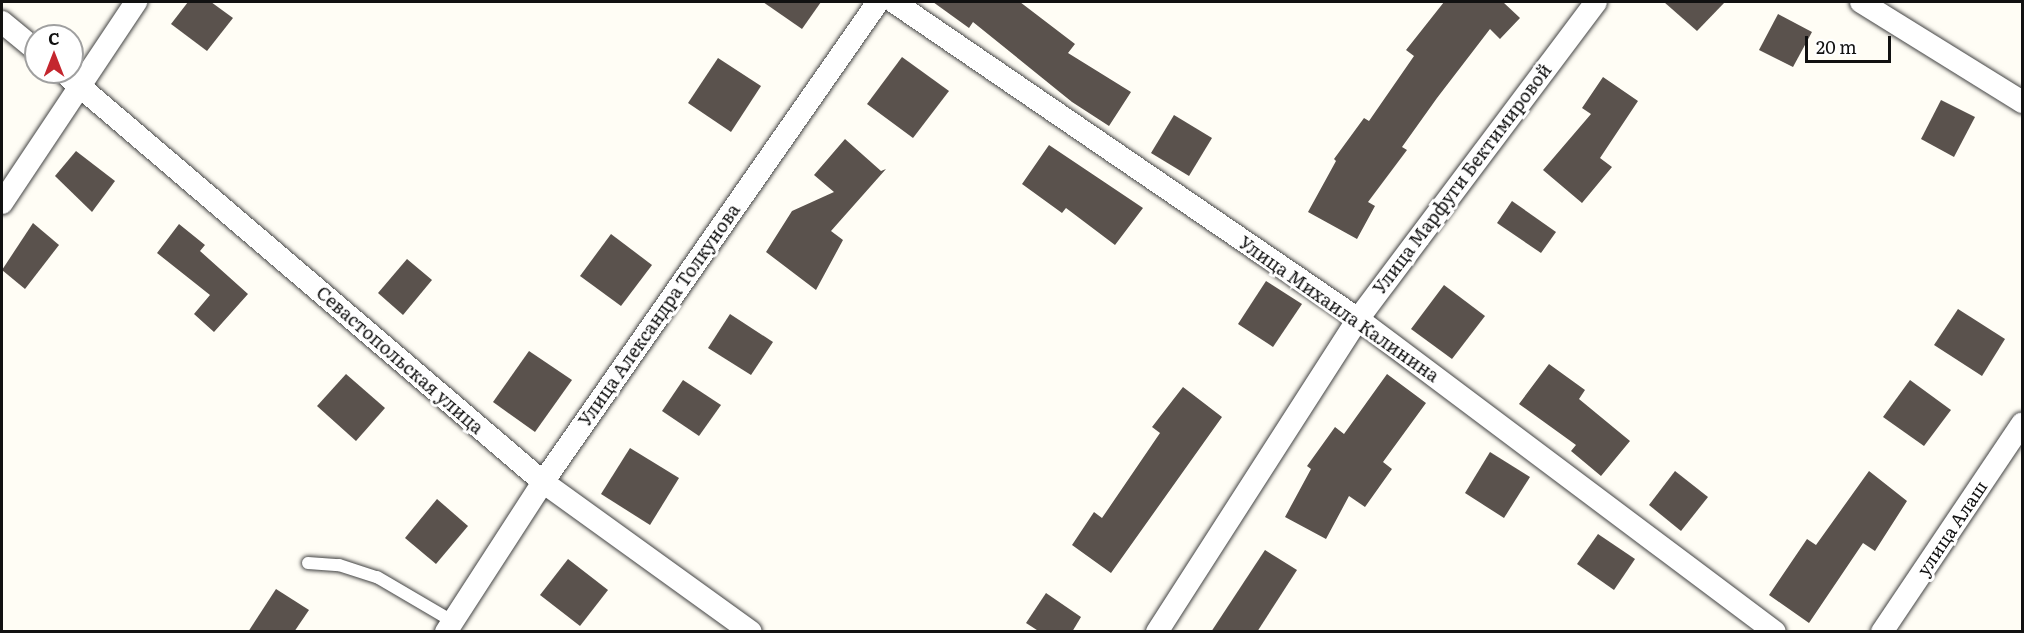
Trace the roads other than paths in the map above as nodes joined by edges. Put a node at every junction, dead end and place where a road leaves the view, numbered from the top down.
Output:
1 (136, 2) edge
2 (878, 2) edge
3 (894, 2) edge
4 (1596, 2) edge
5 (1861, 2) edge
6 (2, 22) edge
7 (24, 40) edge
8 (78, 84) edge
9 (82, 87) junction
10 (2022, 102) edge
11 (2, 202) edge
12 (1358, 319) junction
13 (2022, 424) edge
14 (543, 482) junction
15 (308, 563) dead end
16 (449, 626) edge
17 (751, 632) edge
18 (1157, 632) edge
19 (1775, 632) edge
20 (1882, 632) edge

1 - 9 street
2 - 14 street, Улица Александра Толкунова
3 - 12 street, Улица Михаила Калинина
4 - 12 street, Улица Марфуги Бектимировой
5 - 10 street
6 - 7 street
8 - 9 street, Севастопольская улица
9 - 11 street
9 - 14 street, Севастопольская улица
12 - 18 street, Улица Марфуги Бектимировой
12 - 19 street, Улица Михаила Калинина
13 - 20 street, улица Алаш
14 - 16 street, Улица Александра Толкунова
14 - 17 street, Севастопольская улица
15 - 16 lane

